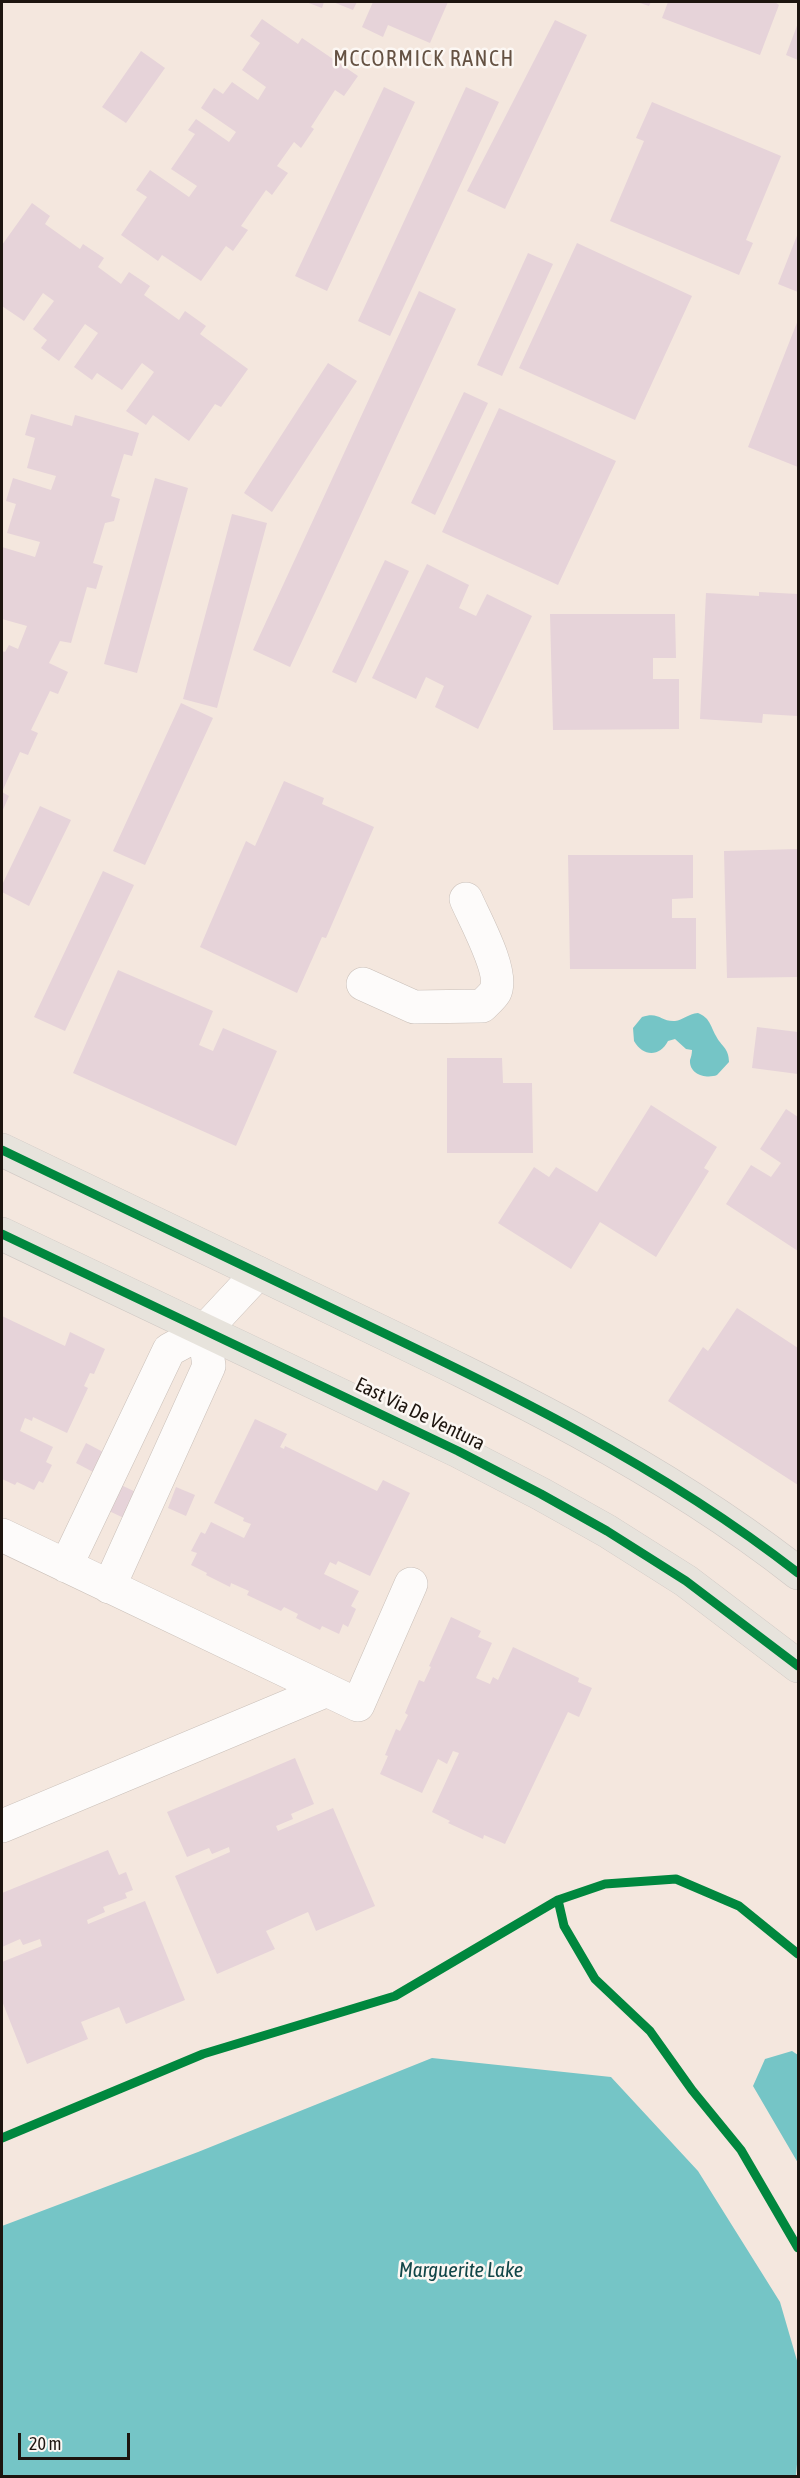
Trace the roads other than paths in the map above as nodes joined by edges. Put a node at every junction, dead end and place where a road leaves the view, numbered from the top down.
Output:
1 (466, 899) dead end
2 (363, 984) dead end
3 (2, 1150) edge
4 (2, 1234) edge
5 (258, 1272) junction
6 (204, 1331) junction
7 (2, 1535) edge
8 (66, 1566) junction
9 (798, 1573) edge
10 (411, 1584) dead end
11 (109, 1587) junction
12 (798, 1666) edge
13 (325, 1691) junction
14 (2, 1826) edge

1 - 2 street
3 - 5 main road
4 - 6 main road, East Via De Ventura
5 - 6 street
5 - 9 main road
6 - 8 street
6 - 11 street
6 - 12 main road, East Via De Ventura
7 - 8 street
8 - 11 street
10 - 13 street
11 - 13 street
13 - 14 street

